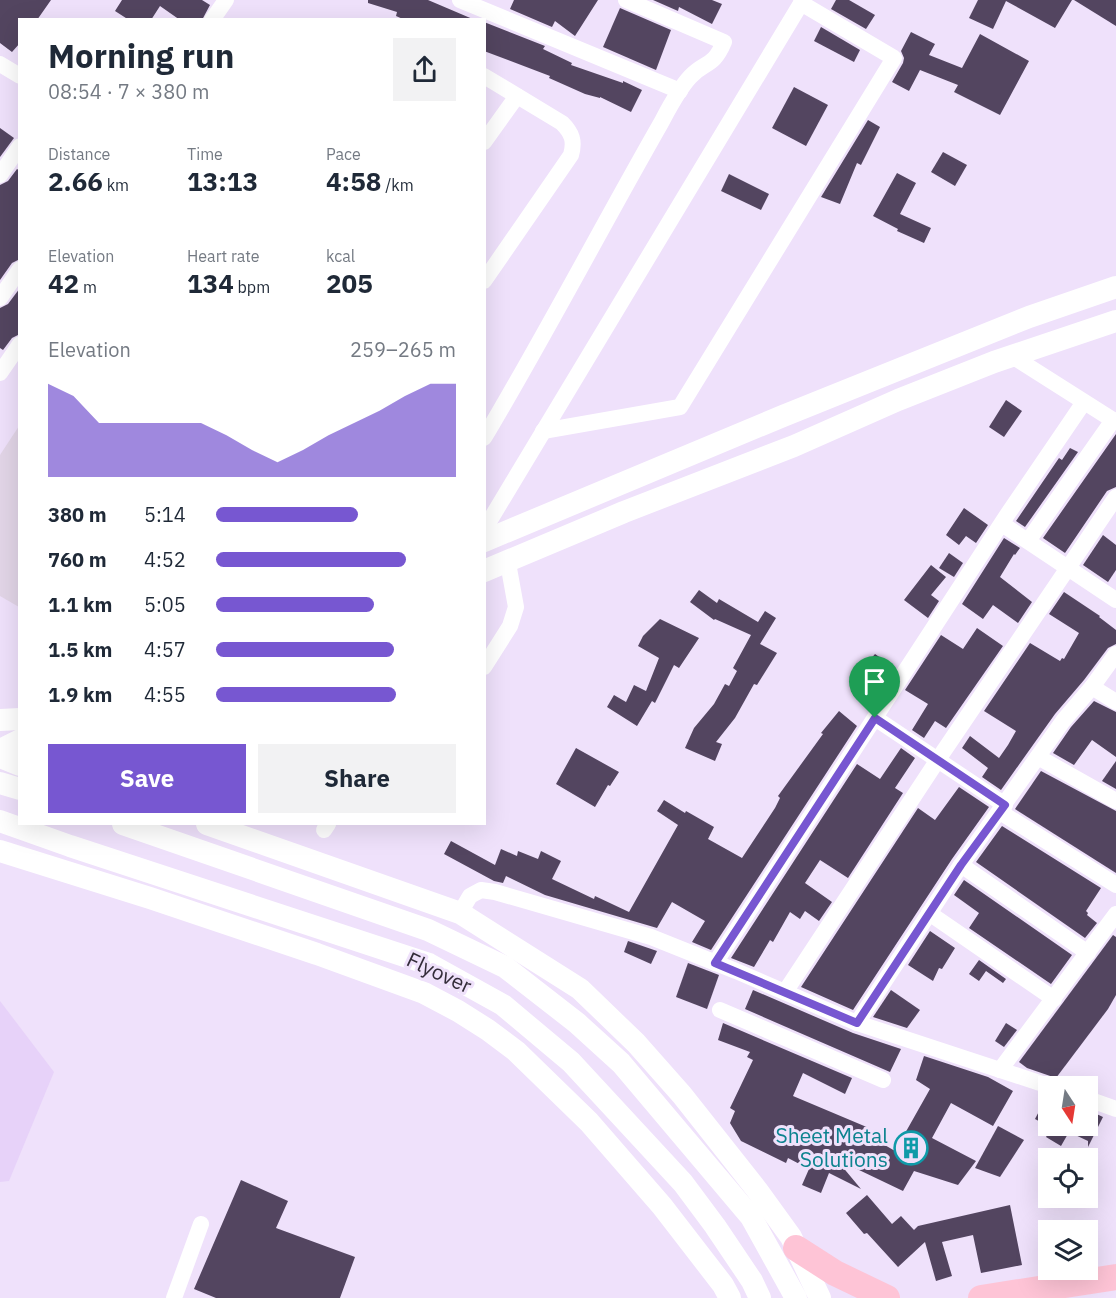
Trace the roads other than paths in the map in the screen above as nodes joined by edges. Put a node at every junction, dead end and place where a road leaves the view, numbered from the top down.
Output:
1 (226, 0) edge
2 (460, 0) edge
3 (626, 0) edge
4 (802, 2) edge
5 (213, 18) edge
6 (0, 64) edge
7 (18, 75) edge
8 (486, 77) edge
9 (680, 91) junction
10 (517, 96) junction
11 (486, 139) edge
12 (18, 149) edge
13 (0, 175) edge
14 (18, 271) edge
15 (486, 279) edge
16 (1116, 287) edge
17 (0, 298) edge
18 (1116, 321) edge
19 (18, 347) edge
20 (1012, 356) junction
21 (0, 373) edge
22 (1084, 402) junction
23 (1114, 421) edge
24 (543, 431) junction
25 (486, 435) edge
26 (1116, 497) edge
27 (1002, 524) junction
28 (486, 527) edge
29 (486, 540) edge
30 (1028, 541) junction
31 (508, 563) junction
32 (1068, 568) junction
33 (486, 571) edge
34 (1116, 600) edge
35 (1116, 654) edge
36 (486, 664) edge
37 (1092, 687) junction
38 (1116, 702) edge
39 (875, 718) junction
40 (18, 719) edge
41 (0, 720) edge
42 (18, 742) edge
43 (0, 750) edge
44 (0, 757) edge
45 (1038, 757) junction
46 (937, 761) junction
47 (18, 764) edge
48 (0, 783) edge
49 (18, 788) edge
50 (1116, 801) edge
51 (1003, 808) junction
52 (0, 821) edge
53 (126, 825) edge
54 (210, 825) edge
55 (0, 851) edge
56 (961, 865) junction
57 (1116, 885) edge
58 (460, 913) junction
59 (929, 913) junction
60 (1116, 914) edge
61 (1088, 953) junction
62 (715, 963) junction
63 (785, 992) junction
64 (1053, 999) junction
65 (720, 1010) dead end
66 (857, 1023) junction
67 (1000, 1070) junction
68 (883, 1080) dead end
69 (1038, 1082) edge
70 (1098, 1103) edge
71 (1116, 1109) edge
72 (201, 1224) dead end
73 (793, 1242) junction
74 (713, 1273) junction
75 (1116, 1277) edge
76 (174, 1298) edge
77 (730, 1298) edge
78 (760, 1298) edge
79 (796, 1298) edge
80 (820, 1298) edge
81 (887, 1298) edge
82 (981, 1298) edge

1 - 5 street
2 - 9 street
3 - 9 street
4 - 24 street
4 - 24 street
6 - 7 street
8 - 10 street
9 - 25 street
10 - 11 street
10 - 15 street
12 - 13 street
14 - 17 street
16 - 29 street
18 - 20 street
19 - 21 street
20 - 22 street
20 - 31 street
22 - 23 street
22 - 27 street
23 - 30 street
24 - 28 street
26 - 32 street
27 - 30 street
27 - 39 street
30 - 32 street
31 - 33 street
31 - 36 street
32 - 34 street
32 - 46 street
35 - 37 street
37 - 38 street
37 - 45 street
39 - 46 street
39 - 62 street
40 - 41 street
42 - 43 street
44 - 47 street
45 - 50 street
45 - 51 street
46 - 51 street
46 - 63 street
48 - 49 street
51 - 56 street
51 - 57 street
52 - 78 street, Flyover
53 - 79 street, Flyover
54 - 58 street
55 - 74 street
56 - 59 street
56 - 61 street
58 - 62 street
58 - 73 street
59 - 64 street
59 - 66 street
60 - 61 street
61 - 64 street
62 - 63 street
63 - 66 street
64 - 67 street
65 - 68 street
66 - 67 street
67 - 69 street
70 - 71 street
72 - 76 street
73 - 74 street
73 - 80 street
73 - 81 main road
74 - 77 street
75 - 82 main road

